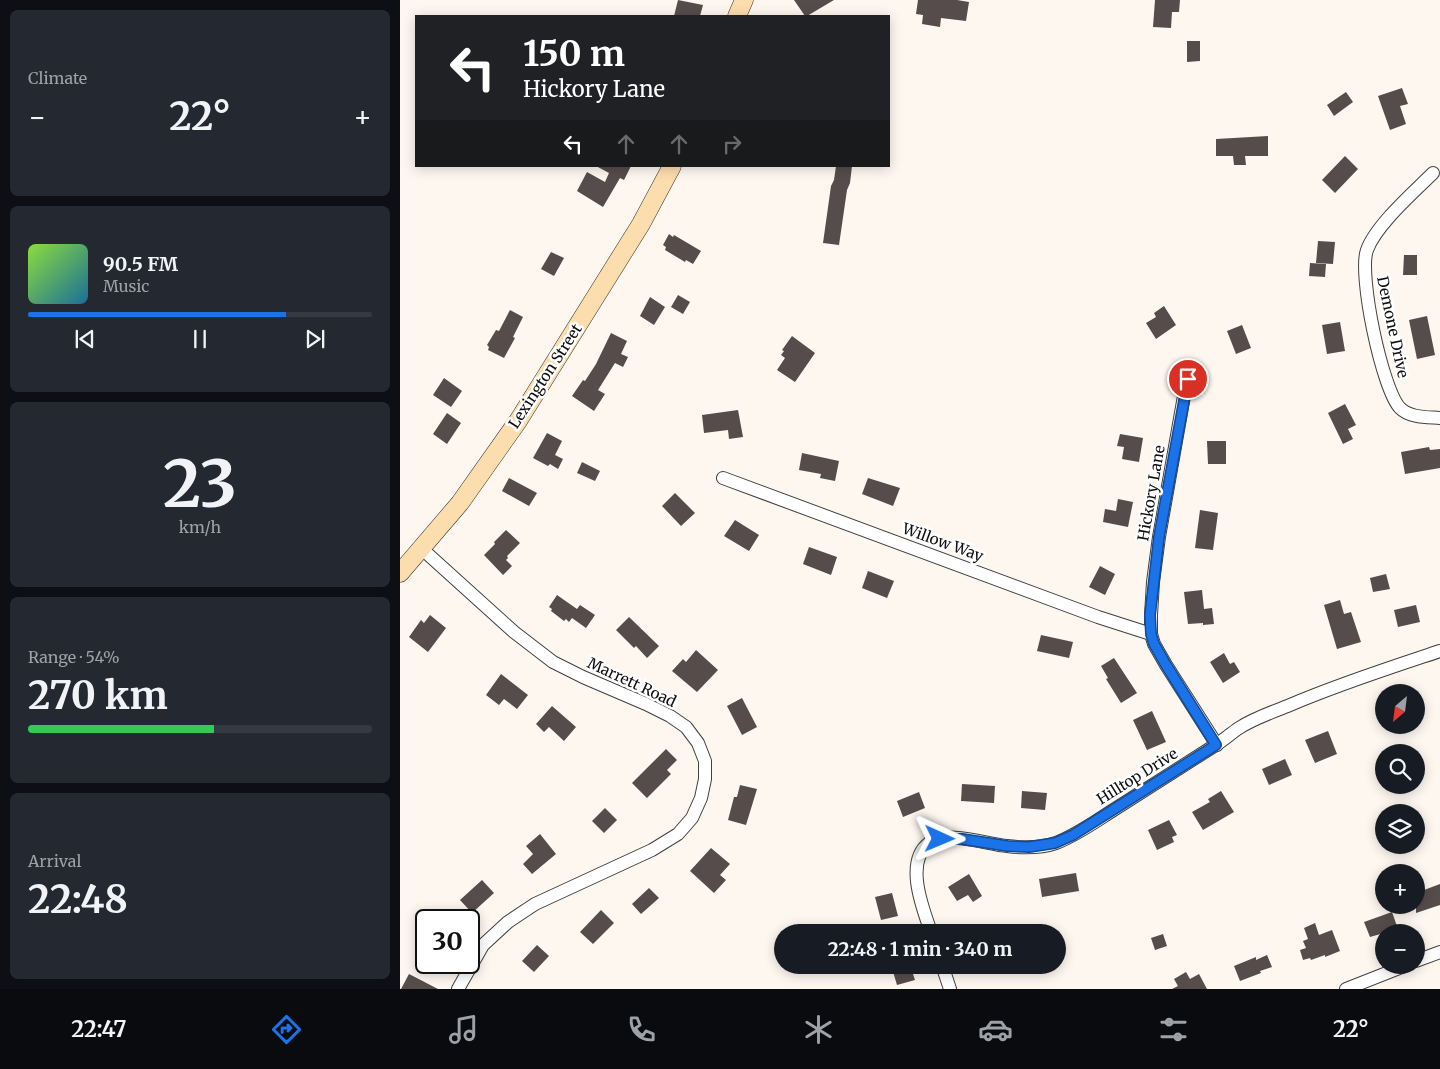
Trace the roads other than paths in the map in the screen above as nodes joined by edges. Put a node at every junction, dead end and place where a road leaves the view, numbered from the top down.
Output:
1 (744, 0) edge
2 (737, 15) edge
3 (672, 167) edge
4 (1433, 173) dead end
5 (1188, 379) dead end
6 (1440, 418) edge
7 (723, 478) dead end
8 (421, 548) junction
9 (400, 573) edge
10 (1151, 634) junction
11 (1440, 651) edge
12 (1216, 745) junction
13 (929, 924) edge
14 (1440, 952) edge
15 (1425, 958) edge
16 (945, 974) edge
17 (1384, 974) edge
18 (458, 989) edge
19 (950, 989) edge
20 (1346, 989) edge

1 - 2 street
3 - 8 street, Lexington Street
4 - 6 street, Demone Drive
5 - 10 street, Hickory Lane
7 - 10 street, Willow Way
8 - 9 street, Lexington Street
8 - 18 street, Marrett Road
10 - 12 street, Hickory Lane
11 - 12 street, Hilltop Drive
12 - 13 street, Hilltop Drive
14 - 15 street
16 - 19 street
17 - 20 street

